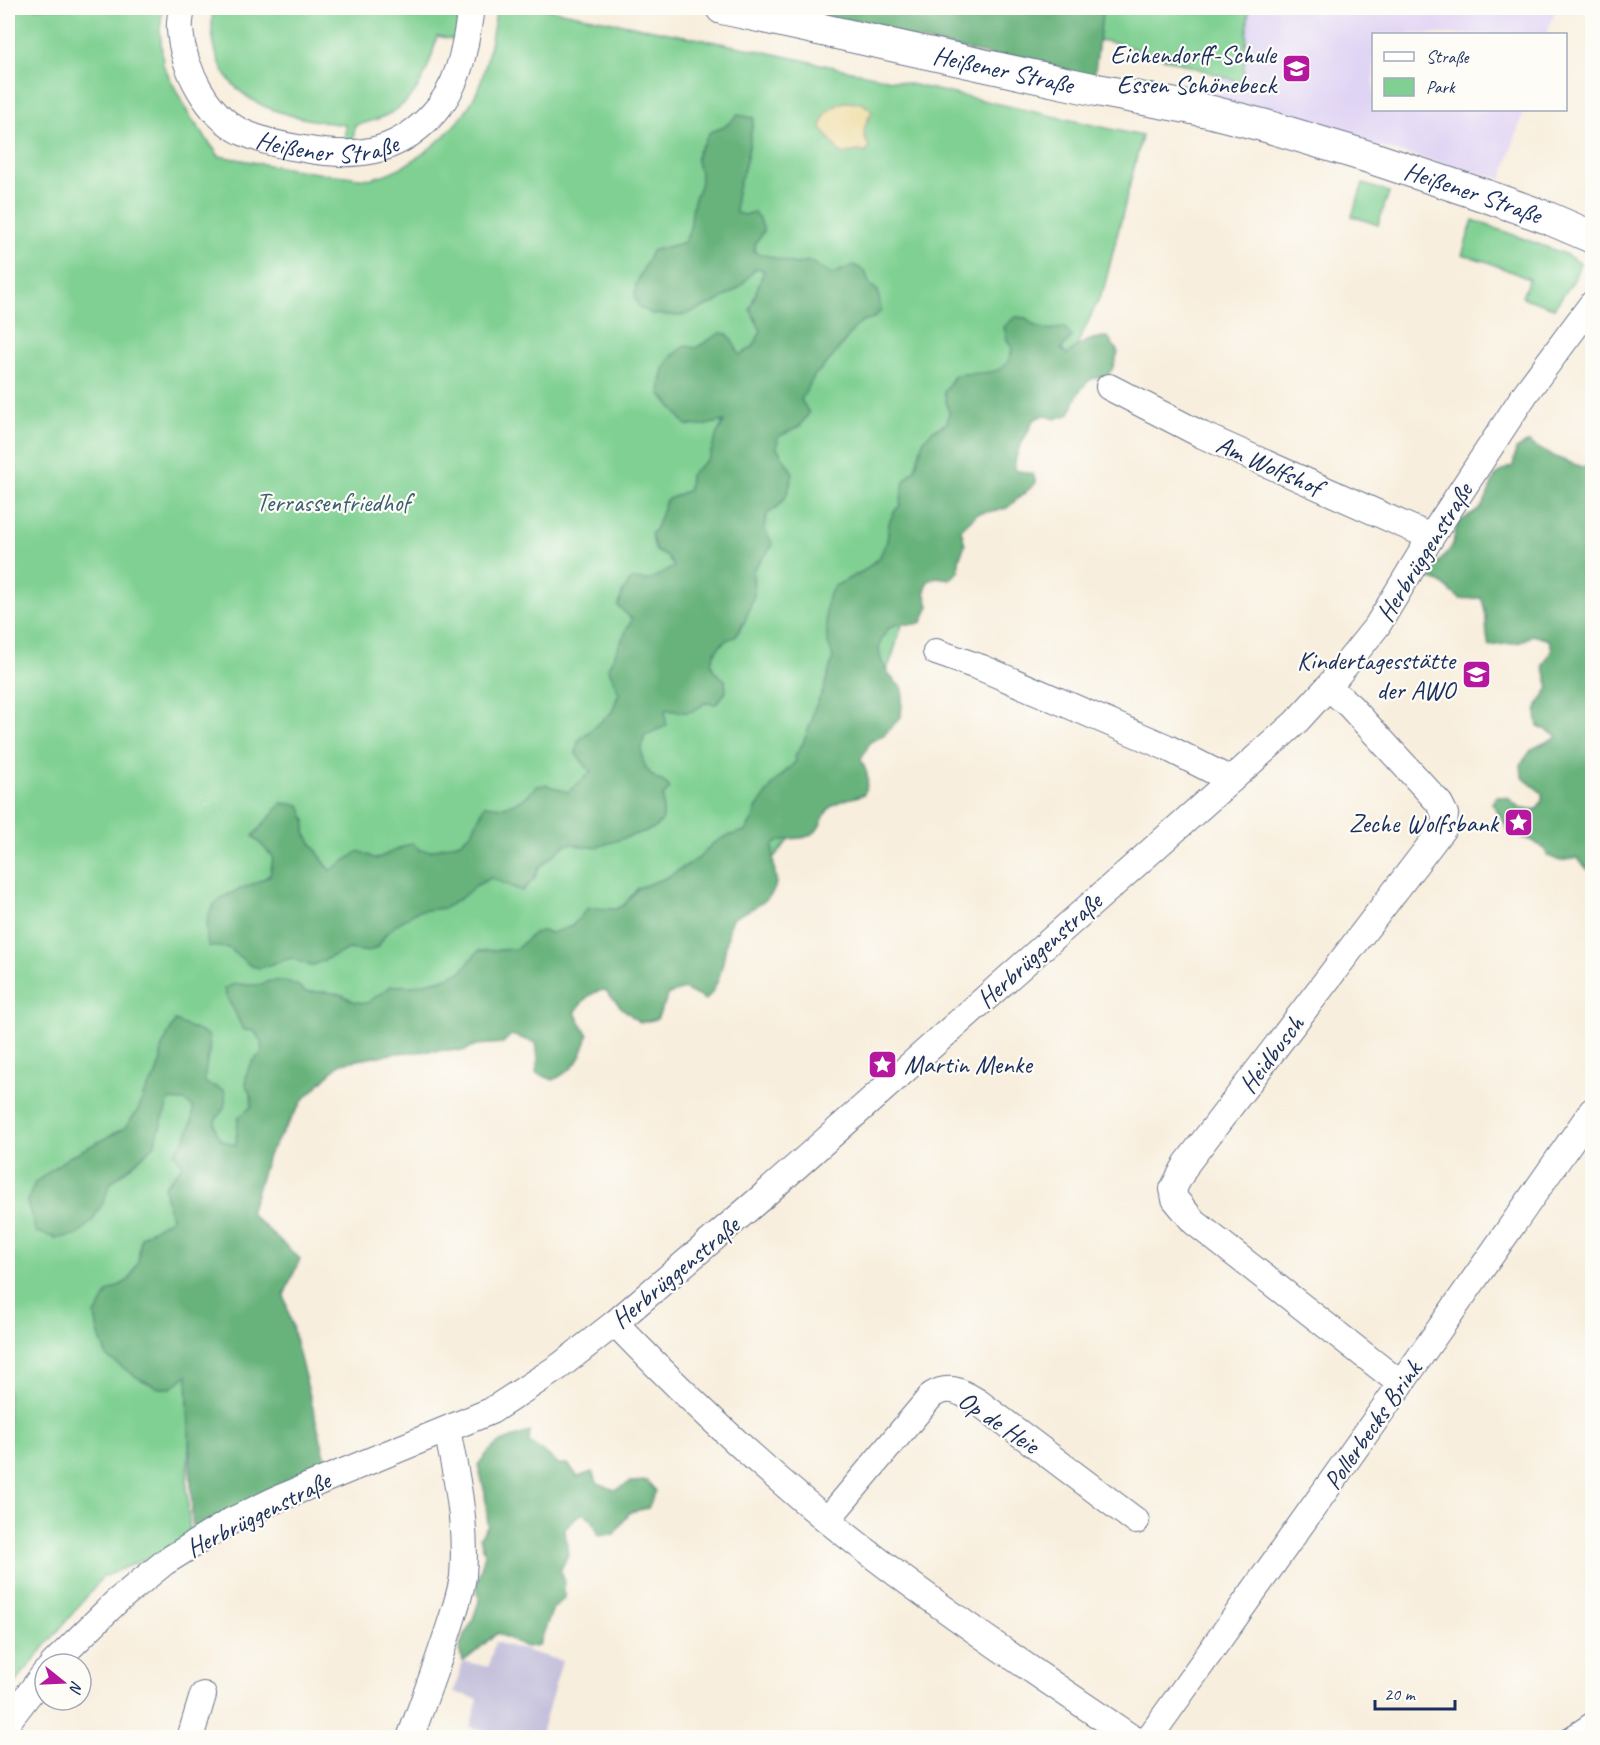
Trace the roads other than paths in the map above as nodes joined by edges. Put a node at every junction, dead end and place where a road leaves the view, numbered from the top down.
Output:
1 (182, 8) edge
2 (471, 8) edge
3 (722, 8) edge
4 (758, 11) edge
5 (1593, 237) edge
6 (1593, 304) edge
7 (1109, 387) dead end
8 (1431, 537) junction
9 (936, 652) dead end
10 (1328, 687) junction
11 (1231, 780) junction
12 (1593, 1111) edge
13 (615, 1323) junction
14 (1401, 1384) junction
15 (447, 1430) junction
16 (828, 1519) junction
17 (1136, 1521) dead end
18 (65, 1652) edge
19 (33, 1689) edge
20 (203, 1695) dead end
21 (8, 1721) edge
22 (1593, 1726) edge
23 (190, 1737) edge
24 (410, 1737) edge
25 (1132, 1737) edge
26 (1149, 1737) edge
27 (1574, 1737) edge

1 - 2 street, Heißener Straße
3 - 4 street, Heißener Straße
4 - 5 street, Heißener Straße
6 - 8 street, Herbrüggenstraße
7 - 8 street, Am Wolfshof
8 - 10 street, Herbrüggenstraße
9 - 11 street
10 - 11 street, Herbrüggenstraße
10 - 14 street, Heidbusch
11 - 13 street, Herbrüggenstraße
12 - 14 street, Pollerbecks Brink
13 - 15 street, Herbrüggenstraße
13 - 16 street
14 - 26 street, Pollerbecks Brink
15 - 18 street, Herbrüggenstraße
15 - 24 street
16 - 17 street, Op de Heie
16 - 25 street
19 - 21 street
20 - 23 street
22 - 27 street

